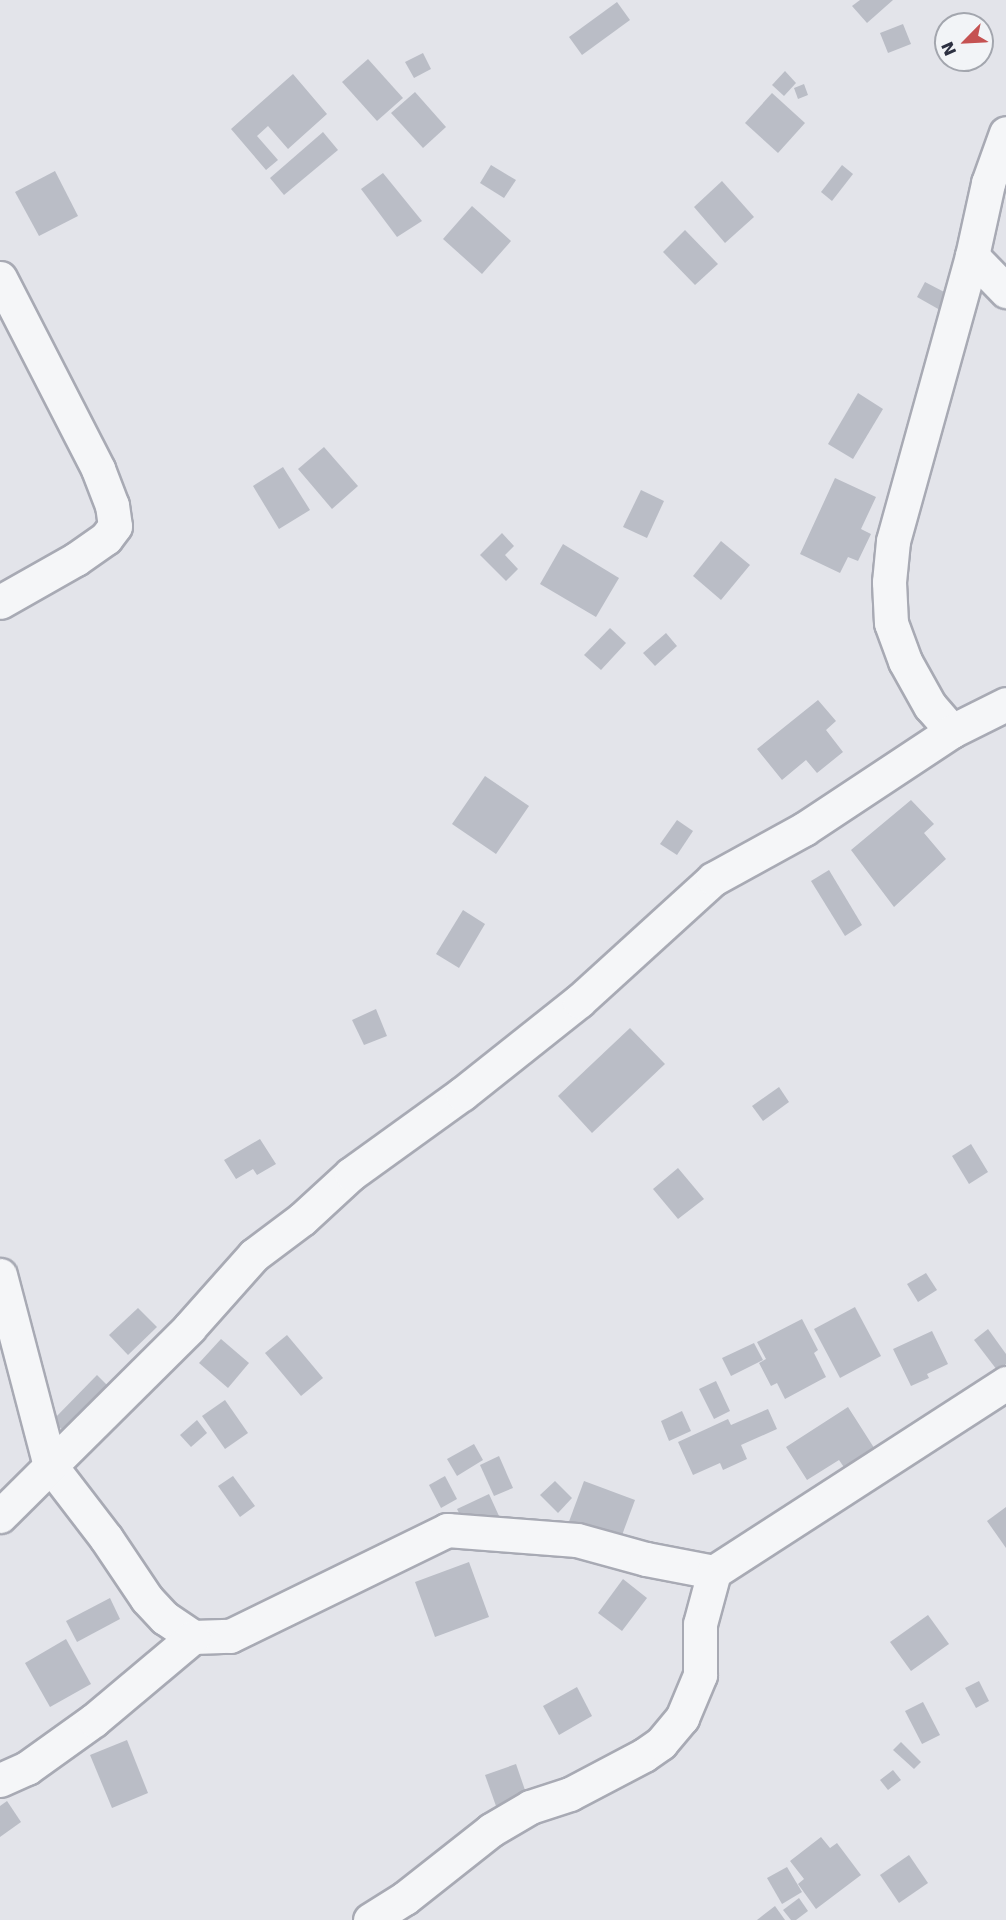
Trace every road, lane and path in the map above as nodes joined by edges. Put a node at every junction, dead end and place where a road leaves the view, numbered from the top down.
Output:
1 (1006, 133) edge
2 (972, 256) junction
3 (0, 278) edge
4 (1006, 291) edge
5 (0, 603) edge
6 (1004, 711) edge
7 (952, 731) junction
8 (0, 1275) edge
9 (1006, 1383) edge
10 (50, 1465) junction
11 (0, 1516) edge
12 (714, 1572) junction
13 (193, 1637) junction
14 (0, 1780) edge
15 (370, 1920) edge

1 - 2 street
2 - 4 street
2 - 7 street
3 - 5 street
6 - 7 street
7 - 10 street
8 - 10 street
9 - 12 street
10 - 11 street
10 - 13 street
12 - 13 street
12 - 15 street
13 - 14 street

